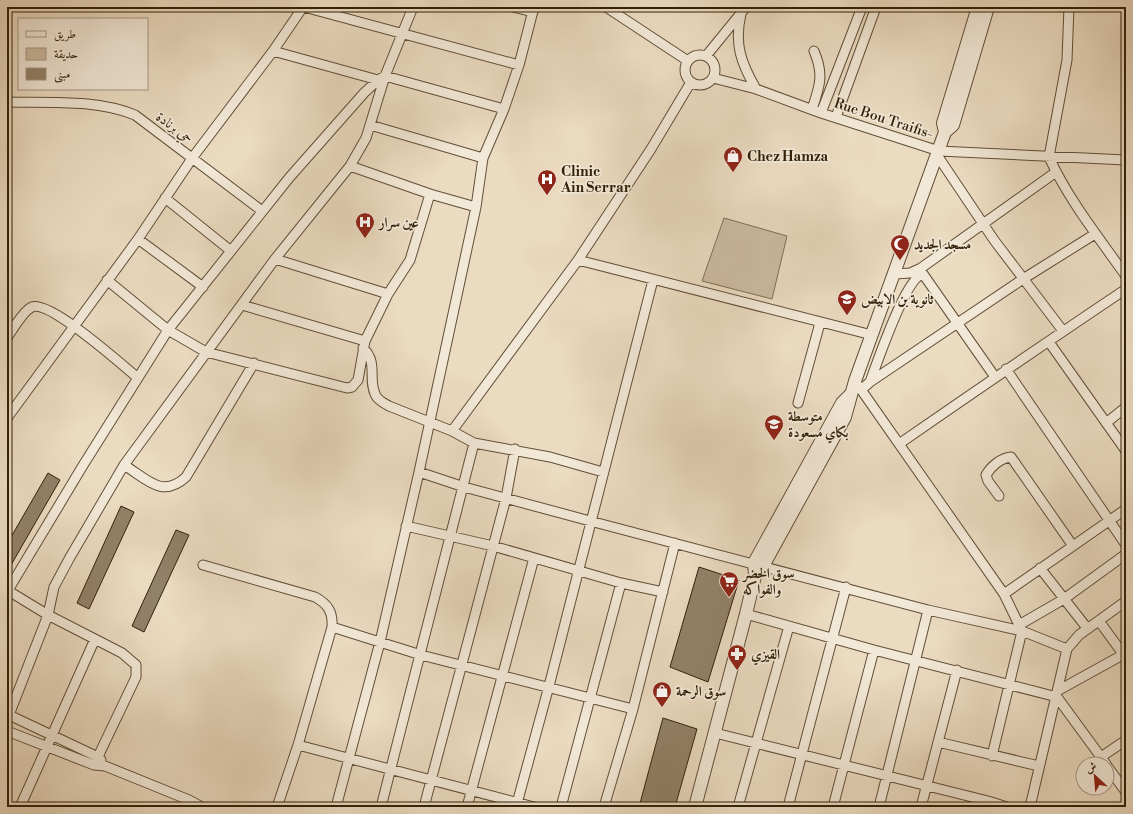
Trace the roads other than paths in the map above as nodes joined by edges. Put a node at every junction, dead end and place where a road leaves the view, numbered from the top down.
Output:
1 (303, 7) edge
2 (413, 7) edge
3 (513, 7) edge
4 (606, 7) edge
5 (862, 7) edge
6 (876, 7) edge
7 (978, 7) edge
8 (988, 7) edge
9 (1069, 7) edge
10 (534, 9) edge
11 (743, 10) edge
12 (402, 33) junction
13 (814, 50) dead end
14 (273, 51) junction
15 (706, 56) junction
16 (688, 61) junction
17 (519, 65) junction
18 (382, 78) junction
19 (713, 78) junction
20 (691, 82) junction
21 (756, 89) junction
22 (7, 102) edge
23 (504, 109) junction
24 (812, 109) junction
25 (821, 113) junction
26 (836, 117) junction
27 (370, 125) junction
28 (945, 132) junction
29 (938, 153) junction
30 (1049, 156) junction
31 (193, 157) junction
32 (483, 158) junction
33 (1126, 160) edge
34 (350, 166) junction
35 (1056, 172) junction
36 (430, 194) junction
37 (165, 198) junction
38 (476, 207) junction
39 (262, 212) junction
40 (984, 225) junction
41 (1095, 234) junction
42 (138, 239) junction
43 (231, 251) junction
44 (275, 259) junction
45 (578, 260) junction
46 (895, 274) junction
47 (1126, 276) edge
48 (107, 280) junction
49 (653, 280) junction
50 (1023, 280) junction
51 (203, 287) junction
52 (1126, 289) edge
53 (388, 294) junction
54 (242, 305) junction
55 (820, 323) junction
56 (958, 324) junction
57 (75, 326) junction
58 (168, 330) junction
59 (1063, 331) junction
60 (872, 335) junction
61 (7, 338) edge
62 (1049, 342) junction
63 (364, 344) junction
64 (206, 352) junction
65 (254, 363) junction
66 (1006, 369) junction
67 (995, 377) junction
68 (138, 378) junction
69 (870, 382) junction
70 (856, 388) junction
71 (798, 403) dead end
72 (1126, 407) edge
73 (7, 418) edge
74 (428, 421) junction
75 (1106, 423) junction
76 (452, 431) junction
77 (474, 443) junction
78 (899, 444) junction
79 (515, 449) junction
80 (1126, 451) edge
81 (124, 465) junction
82 (419, 472) junction
83 (603, 472) junction
84 (464, 487) junction
85 (999, 496) dead end
86 (506, 498) junction
87 (1126, 509) edge
88 (1109, 520) junction
89 (590, 522) junction
90 (406, 526) junction
91 (450, 536) junction
92 (675, 543) junction
93 (1126, 545) edge
94 (493, 546) junction
95 (1073, 546) junction
96 (1126, 554) edge
97 (534, 558) junction
98 (203, 565) dead end
99 (758, 565) junction
100 (1040, 568) junction
101 (578, 571) junction
102 (621, 583) junction
103 (846, 587) junction
104 (7, 591) edge
105 (662, 592) junction
106 (1004, 594) junction
107 (1064, 599) junction
108 (1126, 601) edge
109 (928, 610) junction
110 (746, 614) junction
111 (48, 615) junction
112 (1099, 621) junction
113 (789, 626) junction
114 (332, 627) junction
115 (1021, 628) junction
116 (1087, 628) junction
117 (831, 638) junction
118 (94, 639) junction
119 (380, 642) junction
120 (1067, 649) junction
121 (874, 650) junction
122 (421, 654) junction
123 (1125, 655) edge
124 (917, 660) junction
125 (462, 665) junction
126 (957, 670) junction
127 (503, 674) junction
128 (1009, 684) junction
129 (549, 686) junction
130 (1058, 693) junction
131 (590, 699) junction
132 (633, 709) junction
133 (8, 718) edge
134 (7, 731) edge
135 (715, 733) junction
136 (52, 735) junction
137 (1126, 740) edge
138 (938, 742) junction
139 (756, 744) junction
140 (298, 745) junction
141 (47, 746) junction
142 (802, 754) junction
143 (992, 756) junction
144 (1100, 756) edge
145 (1110, 756) edge
146 (349, 758) junction
147 (96, 761) junction
148 (844, 765) junction
149 (1039, 766) junction
150 (390, 769) junction
151 (887, 776) junction
152 (1115, 777) edge
153 (431, 780) junction
154 (927, 786) junction
155 (472, 790) junction
156 (1126, 792) edge
157 (987, 804) edge
158 (516, 805) edge
159 (20, 807) edge
160 (202, 807) edge
161 (277, 807) edge
162 (336, 807) edge
163 (381, 807) edge
164 (424, 807) edge
165 (468, 807) edge
166 (534, 807) edge
167 (561, 807) edge
168 (604, 807) edge
169 (696, 807) edge
170 (738, 807) edge
171 (788, 807) edge
172 (833, 807) edge
173 (879, 807) edge
174 (921, 807) edge
175 (1007, 807) edge
176 (1030, 807) edge

1 - 12 street
1 - 14 street
2 - 12 street
3 - 10 street
4 - 16 street
5 - 25 street
6 - 26 street
7 - 28 street
8 - 28 street
9 - 30 street
10 - 17 street
11 - 15 street
11 - 21 street
12 - 17 street
12 - 18 street
13 - 24 street
14 - 18 street
14 - 31 street
15 - 16 street
15 - 19 street
16 - 20 street
17 - 23 street
18 - 23 street
18 - 27 street
18 - 39 street
19 - 20 street
19 - 21 street, Rue Bou Traifis-
20 - 45 street
21 - 24 street, Rue Bou Traifis-
22 - 31 street, حي برنادة
23 - 32 street
24 - 25 street, Rue Bou Traifis-
25 - 26 street, Rue Bou Traifis-
26 - 29 street, Rue Bou Traifis-
27 - 32 street
27 - 34 street
28 - 29 street
29 - 30 street, Rue Bou Traifis-
29 - 40 street
29 - 46 street
30 - 33 street, Rue Bou Traifis-
30 - 35 street
31 - 37 street
31 - 39 street, حي برنادة
32 - 38 street
34 - 36 street
34 - 44 street
35 - 40 street
35 - 41 street
36 - 38 street
36 - 53 street
37 - 42 street
37 - 43 street
38 - 74 street
39 - 43 street
40 - 46 street
40 - 50 street
41 - 47 street
41 - 50 street
42 - 48 street
42 - 51 street
43 - 51 street
44 - 53 street
44 - 54 street
45 - 49 street
45 - 76 street
46 - 60 street
48 - 57 street
48 - 58 street
49 - 55 street
49 - 83 street
50 - 56 street
50 - 59 street
51 - 58 street
52 - 59 street
53 - 63 street
54 - 63 street
54 - 64 street
55 - 60 street
55 - 71 street
56 - 67 street
56 - 69 street
56 - 69 street
57 - 61 street
57 - 68 street
57 - 73 street
58 - 64 street
58 - 68 street
59 - 62 street
60 - 70 street
62 - 66 street
62 - 75 street
63 - 65 street
63 - 74 street
64 - 65 street
64 - 81 street
65 - 81 street
66 - 67 street
66 - 88 street
67 - 78 street
68 - 104 street
69 - 70 street
70 - 78 street
70 - 99 street
72 - 75 street
74 - 76 street
74 - 82 street
75 - 80 street
76 - 77 street
77 - 79 street
77 - 84 street
78 - 106 street
79 - 83 street
79 - 86 street
81 - 111 street
82 - 84 street
82 - 90 street
83 - 89 street
84 - 86 street
84 - 91 street
85 - 95 street
86 - 89 street
86 - 94 street
87 - 88 street
88 - 93 street
88 - 95 street
89 - 92 street
89 - 101 street
90 - 91 street
90 - 119 street
91 - 94 street
91 - 122 street
92 - 99 street
92 - 105 street
94 - 97 street
94 - 125 street
95 - 100 street
96 - 107 street
97 - 101 street
97 - 127 street
98 - 114 street
99 - 103 street
99 - 110 street
100 - 106 street
100 - 107 street
101 - 102 street
101 - 129 street
102 - 105 street
102 - 131 street
103 - 109 street
103 - 117 street
104 - 111 street
105 - 132 street
106 - 115 street
107 - 115 street
107 - 116 street
108 - 112 street
109 - 115 street
109 - 124 street
110 - 113 street
110 - 135 street
111 - 118 street
111 - 133 street
112 - 116 street
112 - 123 street
113 - 117 street
113 - 139 street
114 - 119 street
114 - 140 street
115 - 120 street
115 - 128 street
116 - 120 street
117 - 121 street
117 - 142 street
118 - 136 street
118 - 147 street
119 - 122 street
119 - 146 street
120 - 130 street
121 - 124 street
121 - 148 street
122 - 125 street
122 - 150 street
123 - 130 street
124 - 126 street
124 - 151 street
125 - 127 street
125 - 153 street
126 - 128 street
126 - 138 street
127 - 129 street
127 - 155 street
128 - 130 street
128 - 143 street
129 - 131 street
129 - 158 street
130 - 144 street
130 - 149 street
131 - 132 street
131 - 167 street
132 - 168 street
133 - 136 street
134 - 141 street
135 - 139 street
135 - 169 street
136 - 141 street
136 - 147 street
137 - 145 street
138 - 143 street
138 - 154 street
139 - 142 street
139 - 170 street
140 - 146 street
140 - 161 street
141 - 147 street
141 - 159 street
142 - 148 street
142 - 171 street
143 - 149 street
146 - 150 street
146 - 162 street
147 - 160 street
148 - 151 street
148 - 172 street
149 - 176 street
150 - 153 street
150 - 163 street
151 - 154 street
151 - 173 street
152 - 156 street
153 - 155 street
153 - 164 street
154 - 157 street
154 - 174 street
155 - 158 street
155 - 165 street
157 - 175 street
158 - 166 street

